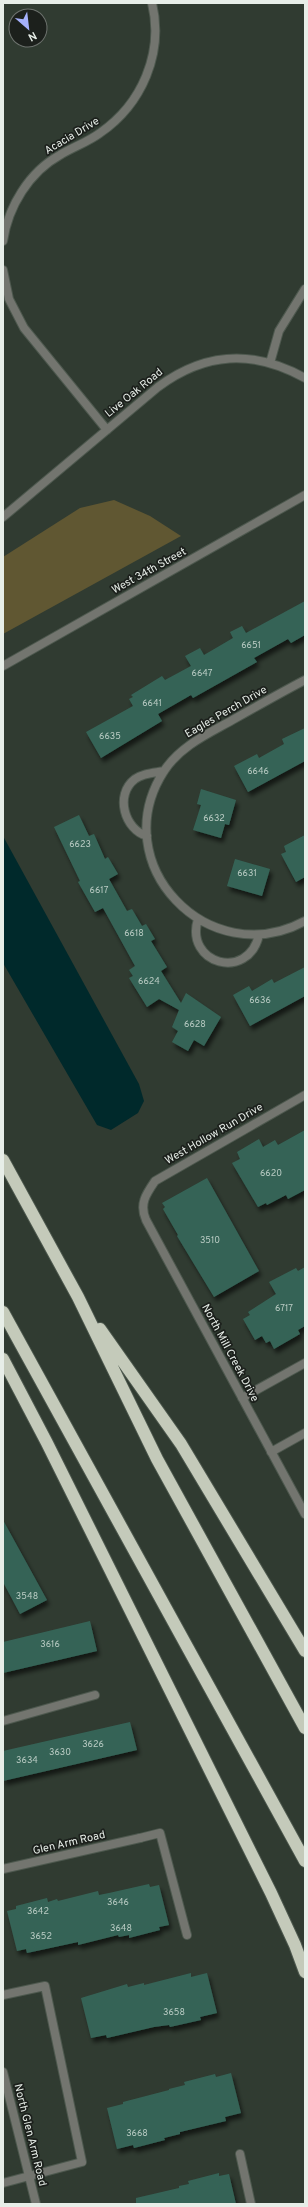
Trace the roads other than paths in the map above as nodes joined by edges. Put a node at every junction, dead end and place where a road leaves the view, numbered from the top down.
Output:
1 (152, 3) edge
2 (3, 241) edge
3 (3, 270) edge
4 (305, 289) edge
5 (270, 363) junction
6 (305, 378) edge
7 (107, 430) junction
8 (305, 495) edge
9 (3, 517) edge
10 (3, 666) edge
11 (305, 680) edge
12 (164, 771) junction
13 (147, 836) junction
14 (198, 919) junction
15 (305, 921) edge
16 (259, 935) junction
17 (305, 1095) edge
18 (3, 1160) edge
19 (143, 1201) joint
20 (78, 1296) junction
21 (3, 1312) edge
22 (3, 1360) edge
23 (305, 1363) edge
24 (242, 1398) junction
25 (305, 1433) edge
26 (271, 1452) junction
27 (305, 1514) edge
28 (305, 1651) edge
29 (96, 1695) dead end
30 (3, 1721) edge
31 (305, 1728) edge
32 (305, 1860) edge
33 (3, 1870) edge
34 (187, 1935) dead end
35 (305, 1972) edge
36 (3, 1995) edge
37 (3, 2072) edge
38 (240, 2154) dead end
39 (29, 2176) junction
40 (3, 2183) edge
41 (36, 2204) edge
42 (251, 2204) edge

1 - 2 street, Acacia Drive
3 - 7 street
4 - 5 street
5 - 6 street, Live Oak Road
5 - 7 street, Live Oak Road
7 - 9 street, Live Oak Road
8 - 10 street, West 34th Street
11 - 12 street, Eagles Perch Drive
12 - 13 street, Eagles Perch Drive
12 - 13 street
13 - 14 street, Eagles Perch Drive
14 - 16 street, Eagles Perch Drive
14 - 16 street
15 - 16 street, Eagles Perch Drive
17 - 19 street, West Hollow Run Drive
18 - 20 highway
19 - 24 street, North Mill Creek Drive
20 - 28 highway
20 - 31 highway
21 - 32 highway
22 - 35 highway
23 - 24 street
24 - 26 street, North Mill Creek Drive
25 - 26 street
26 - 27 street, North Mill Creek Drive
29 - 30 street
33 - 34 street, Glen Arm Road
36 - 39 street
37 - 39 street, North Glen Arm Road
38 - 42 street
39 - 40 street
39 - 41 street, North Glen Arm Road

